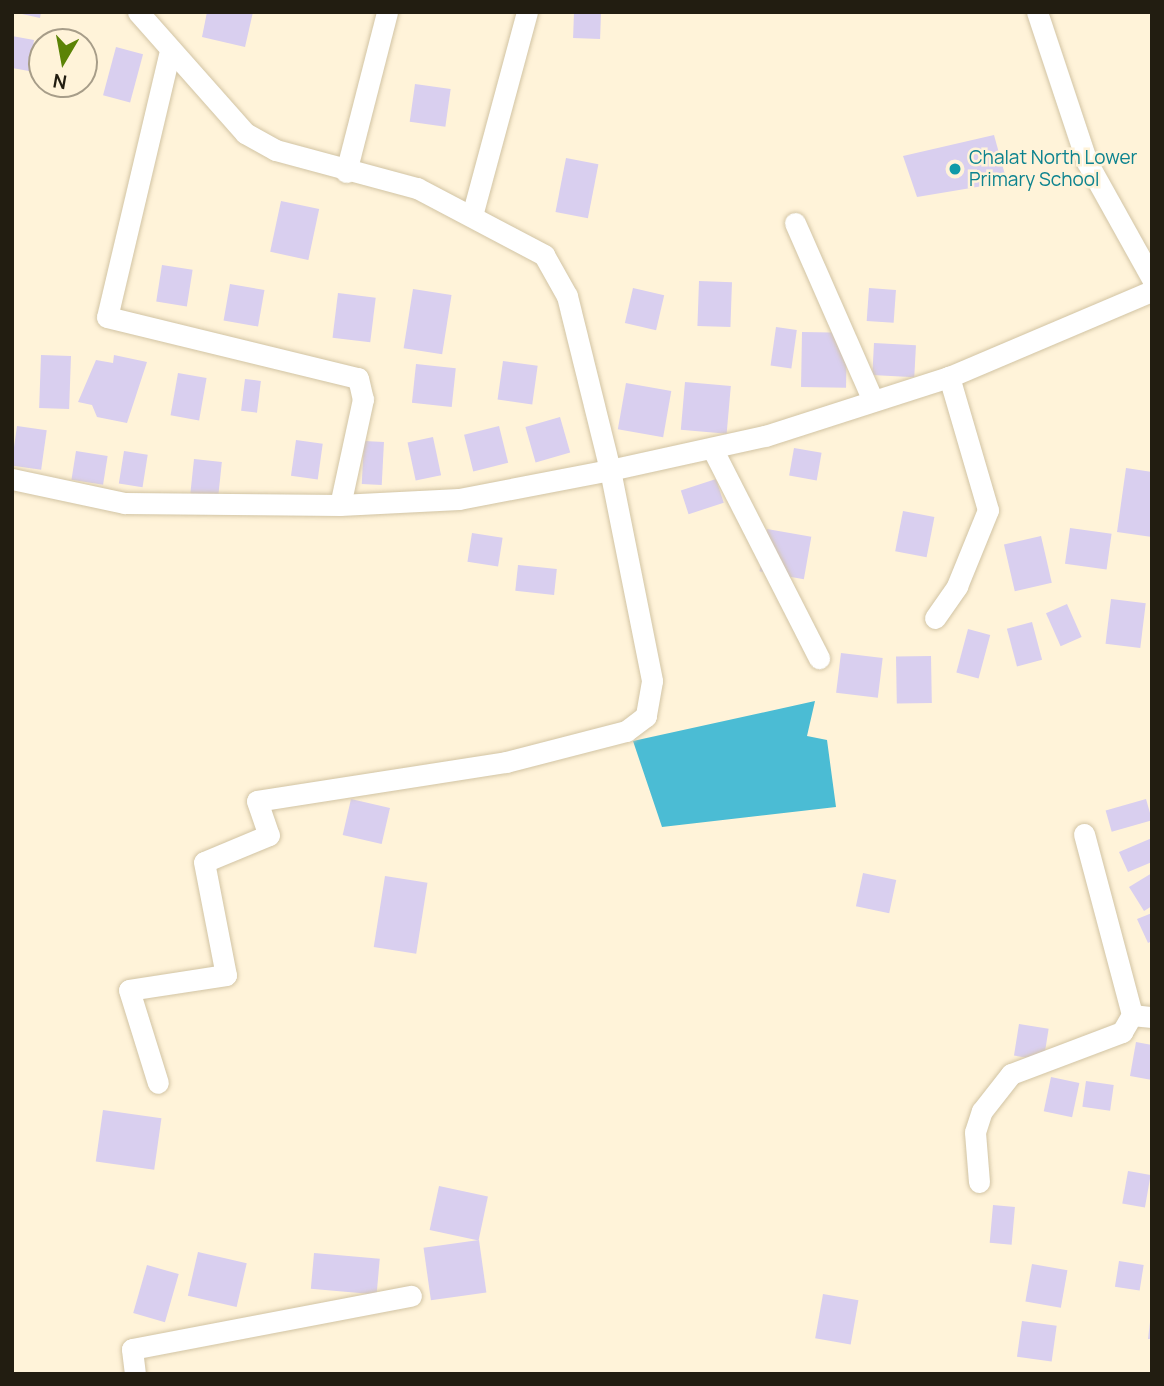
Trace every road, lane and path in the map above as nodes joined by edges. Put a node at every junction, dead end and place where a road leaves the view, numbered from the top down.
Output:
1 (138, 12) edge
2 (387, 12) edge
3 (527, 12) edge
4 (1037, 12) edge
5 (169, 55) junction
6 (346, 172) junction
7 (473, 212) junction
8 (795, 223) dead end
9 (1152, 279) edge
10 (1152, 291) edge
11 (949, 377) junction
12 (873, 401) junction
13 (712, 448) junction
14 (610, 470) junction
15 (12, 479) edge
16 (340, 505) junction
17 (935, 618) dead end
18 (818, 658) dead end
19 (1084, 834) dead end
20 (1142, 1016) edge
21 (158, 1083) dead end
22 (979, 1182) dead end
23 (411, 1296) dead end
24 (135, 1374) edge

1 - 5 street
2 - 6 street
3 - 7 street
4 - 9 street
5 - 6 street
5 - 16 street
6 - 7 street
7 - 14 street
8 - 12 street
10 - 11 street
11 - 12 street
11 - 17 street
12 - 13 street
13 - 14 street
13 - 18 street
14 - 16 street
14 - 21 street
15 - 16 street
19 - 20 street
20 - 22 street
23 - 24 street

